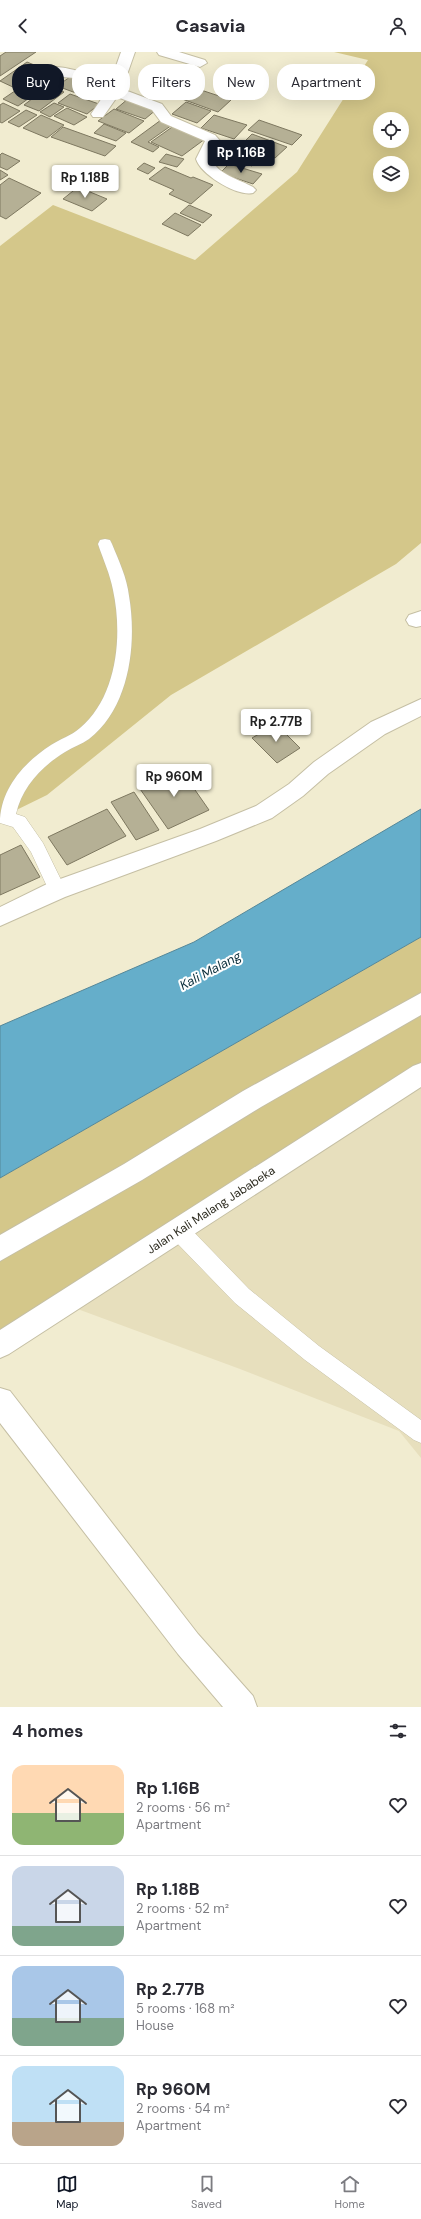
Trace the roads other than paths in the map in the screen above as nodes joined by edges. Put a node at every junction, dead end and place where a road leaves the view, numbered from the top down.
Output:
1 (128, 52) edge
2 (164, 52) edge
3 (200, 63) dead end
4 (124, 64) edge
5 (130, 97) edge
6 (108, 100) edge
7 (98, 114) dead end
8 (248, 190) dead end
9 (105, 544) dead end
10 (421, 707) edge
11 (4, 816) edge
12 (57, 890) junction
13 (0, 917) edge
14 (421, 1003) edge
15 (421, 1074) edge
16 (179, 1231) junction
17 (0, 1249) edge
18 (0, 1345) edge
19 (0, 1401) edge
20 (421, 1433) edge
21 (242, 1707) edge

1 - 4 street
2 - 3 street
5 - 8 street
6 - 7 street
9 - 11 lane
10 - 12 street
11 - 12 lane
12 - 13 street
14 - 17 street
15 - 16 street, Jalan Kali Malang Jababeka
16 - 18 street, Jalan Kali Malang Jababeka
16 - 20 lane
19 - 21 street

